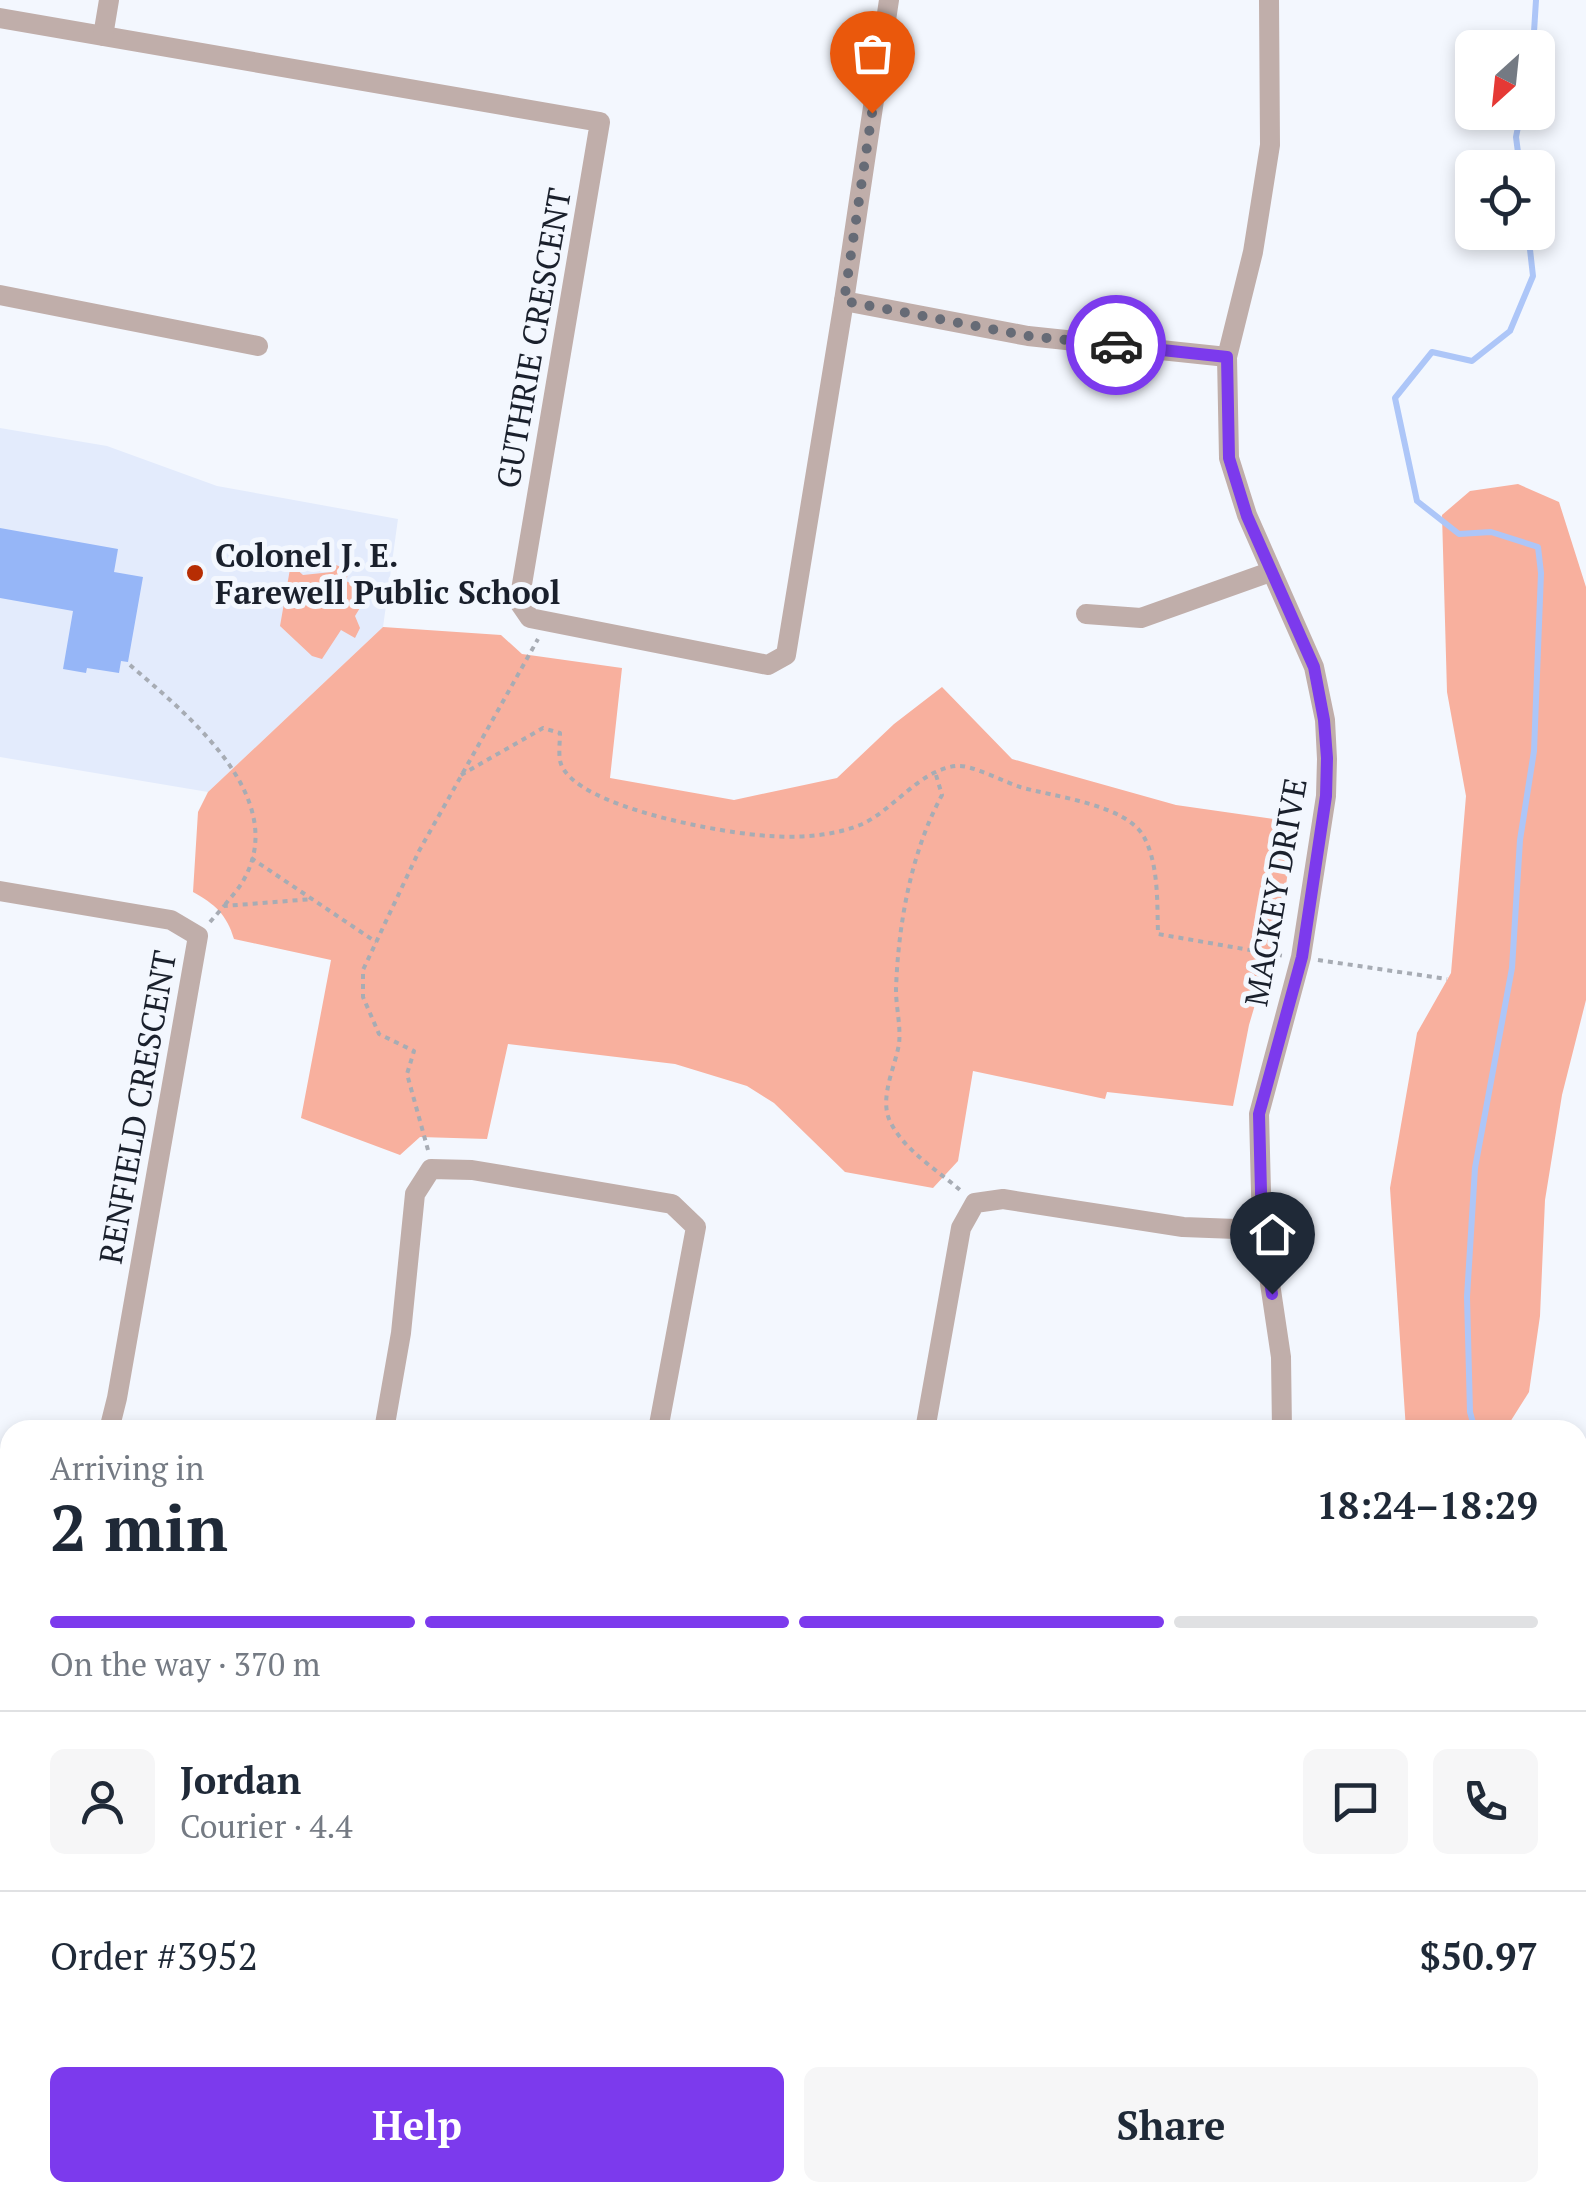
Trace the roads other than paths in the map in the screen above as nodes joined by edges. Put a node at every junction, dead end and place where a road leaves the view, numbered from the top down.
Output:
1 (109, 0) edge
2 (889, 0) edge
3 (1268, 0) edge
4 (0, 18) edge
5 (103, 36) junction
6 (0, 295) edge
7 (844, 301) junction
8 (258, 346) dead end
9 (1227, 357) junction
10 (1270, 572) junction
11 (1086, 614) dead end
12 (0, 891) edge
13 (1262, 1230) junction
14 (112, 1420) edge
15 (386, 1420) edge
16 (660, 1420) edge
17 (928, 1420) edge
18 (1282, 1420) edge

1 - 5 street
2 - 7 street
3 - 9 street, MACKEY DRIVE
4 - 5 street, GUTHRIE CRESCENT
5 - 7 street, GUTHRIE CRESCENT
6 - 8 street
7 - 9 street
9 - 10 street, MACKEY DRIVE
10 - 11 street
10 - 13 street, MACKEY DRIVE
12 - 14 street, RENFIELD CRESCENT
13 - 17 street
13 - 18 street, MACKEY DRIVE
15 - 16 street

